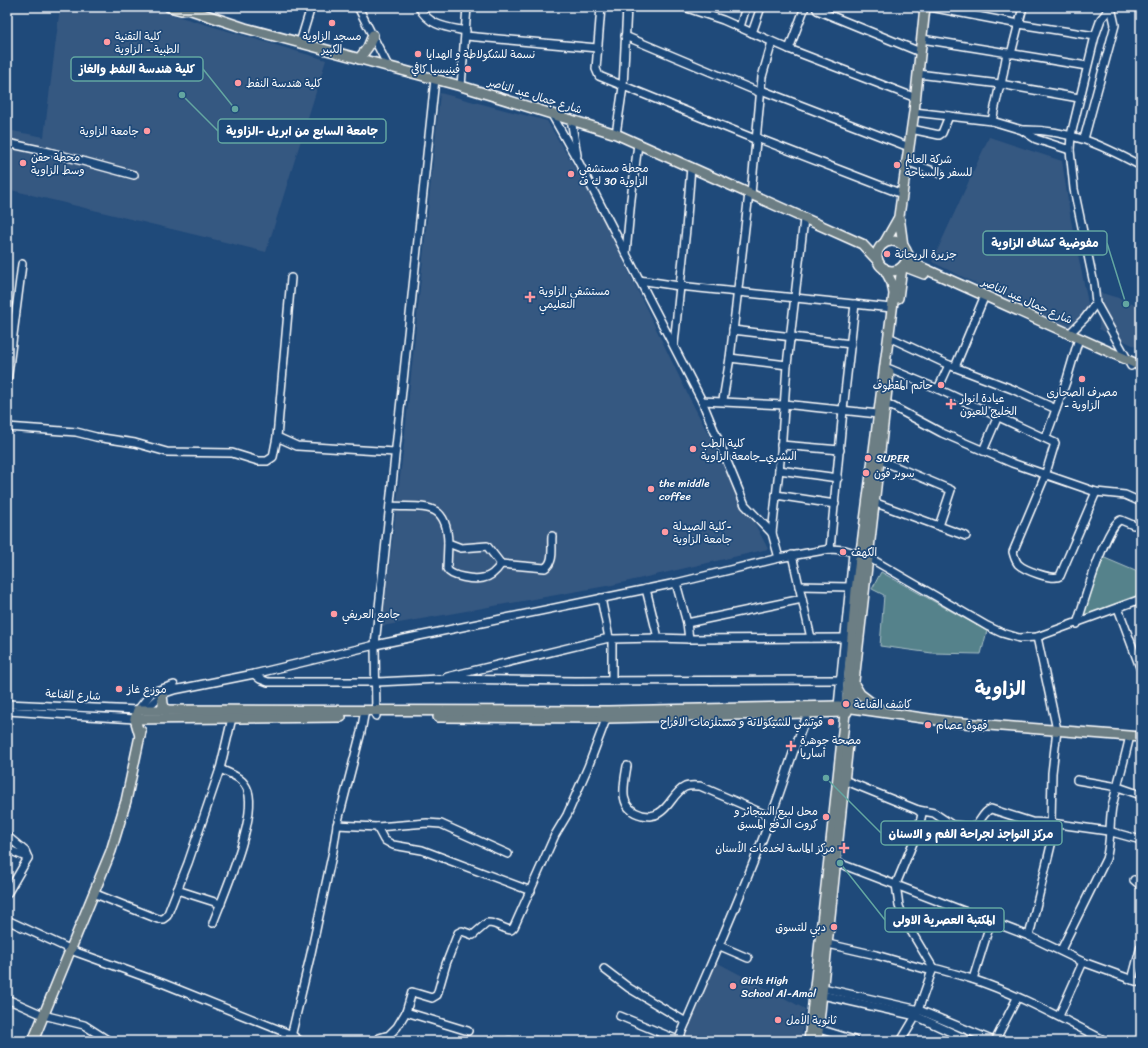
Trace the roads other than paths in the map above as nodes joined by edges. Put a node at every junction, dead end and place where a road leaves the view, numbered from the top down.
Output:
1 (170, 7) edge
2 (312, 7) edge
3 (358, 7) edge
4 (419, 7) edge
5 (467, 7) edge
6 (601, 7) edge
7 (627, 7) edge
8 (684, 7) edge
9 (746, 7) edge
10 (761, 7) edge
11 (805, 7) edge
12 (816, 7) edge
13 (924, 7) edge
14 (930, 7) edge
15 (1022, 7) edge
16 (184, 8) edge
17 (1019, 24) junction
18 (740, 27) junction
19 (752, 33) junction
20 (466, 34) junction
21 (373, 35) junction
22 (626, 36) junction
23 (1095, 36) junction
24 (922, 39) junction
25 (772, 42) junction
26 (300, 43) junction
27 (597, 48) junction
28 (789, 50) junction
29 (920, 52) junction
30 (1009, 53) junction
31 (359, 59) junction
32 (1087, 66) junction
33 (389, 68) junction
34 (918, 74) junction
35 (434, 79) junction
36 (1000, 84) junction
37 (461, 86) junction
38 (623, 87) junction
39 (761, 91) junction
40 (916, 98) junction
41 (1079, 98) junction
42 (914, 112) junction
43 (552, 113) junction
44 (949, 116) junction
45 (571, 119) junction
46 (992, 121) junction
47 (911, 129) junction
48 (1022, 130) junction
49 (616, 134) junction
50 (1071, 135) junction
51 (757, 139) junction
52 (1084, 139) junction
53 (7, 143) edge
54 (638, 144) junction
55 (909, 147) junction
56 (1070, 150) junction
57 (578, 161) junction
58 (906, 161) junction
59 (1141, 166) edge
60 (691, 167) junction
61 (941, 174) dead end
62 (134, 175) dead end
63 (750, 194) junction
64 (902, 194) junction
65 (899, 216) junction
66 (804, 219) junction
67 (884, 243) junction
68 (862, 244) junction
69 (905, 250) junction
70 (626, 253) junction
71 (22, 264) dead end
72 (881, 265) junction
73 (902, 266) junction
74 (922, 273) junction
75 (291, 278) dead end
76 (639, 280) junction
77 (679, 286) junction
78 (900, 286) junction
79 (737, 291) junction
80 (795, 298) junction
81 (983, 300) junction
82 (1096, 303) junction
83 (856, 304) junction
84 (892, 308) junction
85 (733, 330) junction
86 (1069, 334) junction
87 (790, 337) junction
88 (893, 338) junction
89 (1079, 340) junction
90 (851, 344) junction
91 (674, 345) junction
92 (730, 358) junction
93 (1129, 363) junction
94 (787, 365) junction
95 (952, 366) junction
96 (1141, 366) edge
97 (890, 369) junction
98 (1141, 371) edge
99 (7, 382) edge
100 (938, 389) junction
101 (702, 400) junction
102 (723, 400) junction
103 (886, 403) junction
104 (784, 404) junction
105 (1056, 409) junction
106 (843, 410) junction
107 (878, 414) junction
108 (998, 416) junction
109 (7, 427) edge
110 (278, 437) junction
111 (1046, 437) junction
112 (781, 445) junction
113 (840, 450) junction
114 (983, 451) junction
115 (395, 452) junction
116 (880, 460) junction
117 (779, 470) junction
118 (1045, 476) junction
119 (838, 478) junction
120 (1096, 492) junction
121 (776, 495) junction
122 (1141, 502) edge
123 (876, 503) junction
124 (835, 504) junction
125 (390, 506) junction
126 (1133, 525) dead end
127 (939, 526) junction
128 (772, 532) junction
129 (552, 536) dead end
130 (966, 536) dead end
131 (448, 543) junction
132 (830, 549) junction
133 (861, 555) junction
134 (792, 556) junction
135 (779, 558) junction
136 (501, 564) junction
137 (676, 583) junction
138 (799, 586) junction
139 (850, 587) junction
140 (646, 589) junction
141 (601, 598) junction
142 (802, 599) junction
143 (1141, 599) edge
144 (1118, 608) junction
145 (688, 622) junction
146 (1077, 624) junction
147 (658, 638) junction
148 (811, 638) junction
149 (845, 638) junction
150 (1037, 638) junction
151 (610, 639) junction
152 (689, 639) junction
153 (375, 645) junction
154 (1141, 670) edge
155 (254, 674) junction
156 (439, 678) junction
157 (841, 680) junction
158 (612, 681) junction
159 (377, 682) junction
160 (206, 683) junction
161 (854, 684) junction
162 (162, 694) junction
163 (7, 704) edge
164 (846, 709) junction
165 (141, 710) junction
166 (810, 710) junction
167 (7, 711) edge
168 (166, 711) junction
169 (884, 712) junction
170 (364, 713) junction
171 (376, 713) junction
172 (608, 714) junction
173 (232, 718) junction
174 (139, 720) junction
175 (1057, 733) junction
176 (1141, 737) edge
177 (1129, 740) junction
178 (1141, 742) edge
179 (627, 766) dead end
180 (220, 769) junction
181 (844, 780) junction
182 (1077, 780) dead end
183 (1118, 787) junction
184 (1141, 795) edge
185 (918, 810) junction
186 (771, 817) junction
187 (1051, 823) junction
188 (337, 825) junction
189 (952, 825) junction
190 (377, 827) junction
191 (918, 831) junction
192 (1108, 831) junction
193 (7, 836) edge
194 (1141, 840) edge
195 (7, 849) edge
196 (508, 854) dead end
197 (28, 858) junction
198 (836, 862) junction
199 (1134, 880) dead end
200 (896, 884) junction
201 (1141, 886) edge
202 (178, 890) junction
203 (530, 891) junction
204 (93, 893) junction
205 (7, 894) edge
206 (221, 904) junction
207 (7, 920) edge
208 (991, 921) junction
209 (213, 922) dead end
210 (1029, 936) junction
211 (828, 944) junction
212 (720, 946) junction
213 (1141, 946) edge
214 (69, 949) junction
215 (1061, 950) junction
216 (748, 958) dead end
217 (1083, 962) junction
218 (604, 969) dead end
219 (933, 970) junction
220 (973, 979) junction
221 (1132, 980) junction
222 (1141, 983) edge
223 (818, 990) junction
224 (7, 998) edge
225 (1017, 998) junction
226 (406, 1012) junction
227 (918, 1013) junction
228 (43, 1015) junction
229 (620, 1016) dead end
230 (1059, 1016) junction
231 (686, 1022) junction
232 (819, 1029) junction
233 (468, 1031) dead end
234 (291, 1038) edge
235 (678, 1040) edge
236 (854, 1040) dead end
237 (32, 1041) edge
238 (109, 1041) edge
239 (300, 1041) edge
240 (377, 1041) edge
241 (809, 1041) edge
242 (817, 1041) edge
243 (901, 1041) edge
244 (970, 1041) edge
245 (994, 1041) edge
246 (1106, 1041) edge

1 - 16 main road, شارع جمال عبد الناصر
2 - 26 street
3 - 21 street
4 - 20 street
5 - 20 street
6 - 27 street
7 - 22 street
8 - 18 street
9 - 18 street
10 - 19 street
11 - 28 street
12 - 29 street
13 - 24 main road
14 - 17 street
15 - 17 street
16 - 26 main road, شارع جمال عبد الناصر
17 - 23 street
17 - 30 street
18 - 19 street
19 - 25 street
20 - 27 street
20 - 37 street
21 - 31 main road
21 - 33 street
22 - 38 street
22 - 39 street
23 - 32 street
23 - 52 street
24 - 29 main road
24 - 30 street
25 - 28 street
25 - 39 street
26 - 31 main road, شارع جمال عبد الناصر
27 - 38 street
28 - 40 street
29 - 34 main road
30 - 32 street
30 - 36 street
31 - 33 main road, شارع جمال عبد الناصر
32 - 41 street
33 - 35 main road, شارع جمال عبد الناصر
34 - 36 street
34 - 40 main road
35 - 37 main road, شارع جمال عبد الناصر
35 - 115 street
36 - 41 street
36 - 46 street
37 - 43 main road, شارع جمال عبد الناصر
38 - 49 street
38 - 51 street
39 - 51 street
39 - 55 street
40 - 42 main road
41 - 50 street
42 - 44 street
42 - 47 main road
43 - 45 main road, شارع جمال عبد الناصر
43 - 57 street
44 - 46 street
44 - 47 street
45 - 49 main road, شارع جمال عبد الناصر
45 - 57 street
46 - 48 street
47 - 55 main road
48 - 50 street
48 - 56 street
49 - 54 main road, شارع جمال عبد الناصر
50 - 52 street
50 - 56 street
51 - 63 street
51 - 64 street
52 - 59 street
53 - 62 street
54 - 60 main road, شارع جمال عبد الناصر
54 - 70 street
55 - 58 main road
56 - 82 street
57 - 70 street
58 - 61 street
58 - 64 main road
60 - 63 main road, شارع جمال عبد الناصر
60 - 77 street
63 - 66 main road, شارع جمال عبد الناصر
63 - 79 street
64 - 65 main road
65 - 67 main road
65 - 69 main road
66 - 68 main road, شارع جمال عبد الناصر
66 - 80 street
67 - 68 main road, شارع جمال عبد الناصر
67 - 69 main road
67 - 72 main road
68 - 72 main road, شارع جمال عبد الناصر
69 - 73 main road
69 - 86 main road, شارع جمال عبد الناصر
70 - 76 street
71 - 99 street
72 - 73 main road
72 - 84 main road, شارع جمال عبد الناصر
73 - 74 main road, شارع جمال عبد الناصر
73 - 78 main road
74 - 78 main road
74 - 81 main road, شارع جمال عبد الناصر
75 - 110 street
76 - 77 street
76 - 91 street
77 - 79 street
77 - 91 street
78 - 88 main road
79 - 80 street
79 - 85 street
80 - 83 street
80 - 87 street
81 - 89 main road, شارع جمال عبد الناصر
81 - 95 street
82 - 86 street
82 - 93 street
83 - 84 street
83 - 90 street
84 - 107 main road, شارع جمال عبد الناصر
85 - 87 street
85 - 92 street
86 - 89 main road, شارع جمال عبد الناصر
87 - 90 street
87 - 94 street
88 - 95 street
88 - 97 main road
89 - 93 main road, شارع جمال عبد الناصر
89 - 105 street
90 - 106 street
91 - 101 street
92 - 94 street
92 - 102 street
93 - 96 main road, شارع جمال عبد الناصر
93 - 98 main road, شارع جمال عبد الناصر
94 - 104 street
95 - 100 street
95 - 105 street
97 - 100 street
97 - 103 main road
100 - 108 street
101 - 102 street
101 - 128 street
102 - 104 street
103 - 114 street
103 - 116 main road
104 - 106 street
104 - 112 street
105 - 111 street
106 - 107 street
106 - 113 street
107 - 133 main road, شارع جمال عبد الناصر
108 - 111 street
108 - 114 street
109 - 110 street
110 - 115 street
111 - 118 street
112 - 113 street
112 - 117 street
113 - 119 street
114 - 118 street
115 - 125 street
116 - 123 main road
116 - 127 street
117 - 119 street
117 - 121 street
118 - 120 street
118 - 120 street
119 - 124 street
120 - 122 street
121 - 124 street
121 - 128 street
123 - 127 street
123 - 133 main road
124 - 132 street
125 - 131 street
125 - 153 street
126 - 146 street
127 - 130 street
128 - 135 street
129 - 136 street
131 - 136 street
131 - 136 street
132 - 133 street
132 - 134 street
133 - 139 street
133 - 150 street
133 - 161 main road
133 - 164 main road
134 - 135 street
134 - 138 street
135 - 137 street
137 - 140 street
137 - 145 street
138 - 139 street
138 - 142 street
139 - 149 street
140 - 141 street
140 - 147 street
141 - 151 street
141 - 153 street
142 - 145 street
142 - 148 street
143 - 144 street
144 - 146 street
144 - 154 street
145 - 152 street
146 - 150 street
147 - 151 street
147 - 152 street
148 - 149 street
148 - 152 street
149 - 157 street
150 - 175 street
151 - 156 street
151 - 158 street
153 - 155 street
153 - 159 street
155 - 159 street
155 - 160 street
156 - 158 street
156 - 159 street
157 - 158 street
157 - 164 street
159 - 171 street
160 - 162 street
160 - 165 street
161 - 164 main road
161 - 169 main road
162 - 165 street
162 - 168 main road
163 - 165 street, شارع القناعة
164 - 166 main road
164 - 169 main road
164 - 175 main road
164 - 181 main road
164 - 223 main road
165 - 168 main road
165 - 174 main road
166 - 172 main road
166 - 186 street
167 - 174 street, شارع القناعة
168 - 170 main road
169 - 175 main road
170 - 171 main road
170 - 173 main road
170 - 188 street
171 - 172 main road
172 - 203 street
173 - 174 main road
173 - 180 street
174 - 204 main road
175 - 176 main road
175 - 177 main road
175 - 187 street
177 - 178 main road
177 - 183 street
179 - 186 street
180 - 202 street
180 - 206 street
181 - 185 street
181 - 198 main road
182 - 183 street
183 - 184 street
183 - 192 street
185 - 189 street
185 - 191 street
186 - 212 street
187 - 189 street
187 - 192 street
187 - 210 street
188 - 190 street
188 - 234 street
189 - 191 street
190 - 196 street
190 - 203 street
191 - 200 street
192 - 194 street
192 - 215 street
193 - 197 street
195 - 197 street
197 - 205 street
198 - 200 street
198 - 211 main road
199 - 201 street
200 - 208 street
200 - 219 street
202 - 204 street
202 - 206 street
203 - 226 street
204 - 214 main road
206 - 209 street
207 - 214 street
208 - 210 street
208 - 220 street
210 - 215 street
211 - 219 street
211 - 223 main road
212 - 216 street
212 - 231 street
213 - 221 street
214 - 228 main road
214 - 234 street
215 - 217 street
217 - 221 street
217 - 230 street
218 - 231 street
219 - 220 street
219 - 227 street
220 - 225 street
221 - 222 street
223 - 227 street
223 - 232 main road
223 - 241 main road
224 - 228 street
225 - 230 street
225 - 245 street
226 - 233 street
226 - 240 street
227 - 243 street
227 - 244 street
227 - 245 street
228 - 237 main road
228 - 238 street
229 - 235 street
230 - 246 street
231 - 235 street
232 - 236 street
232 - 242 main road
234 - 239 street

